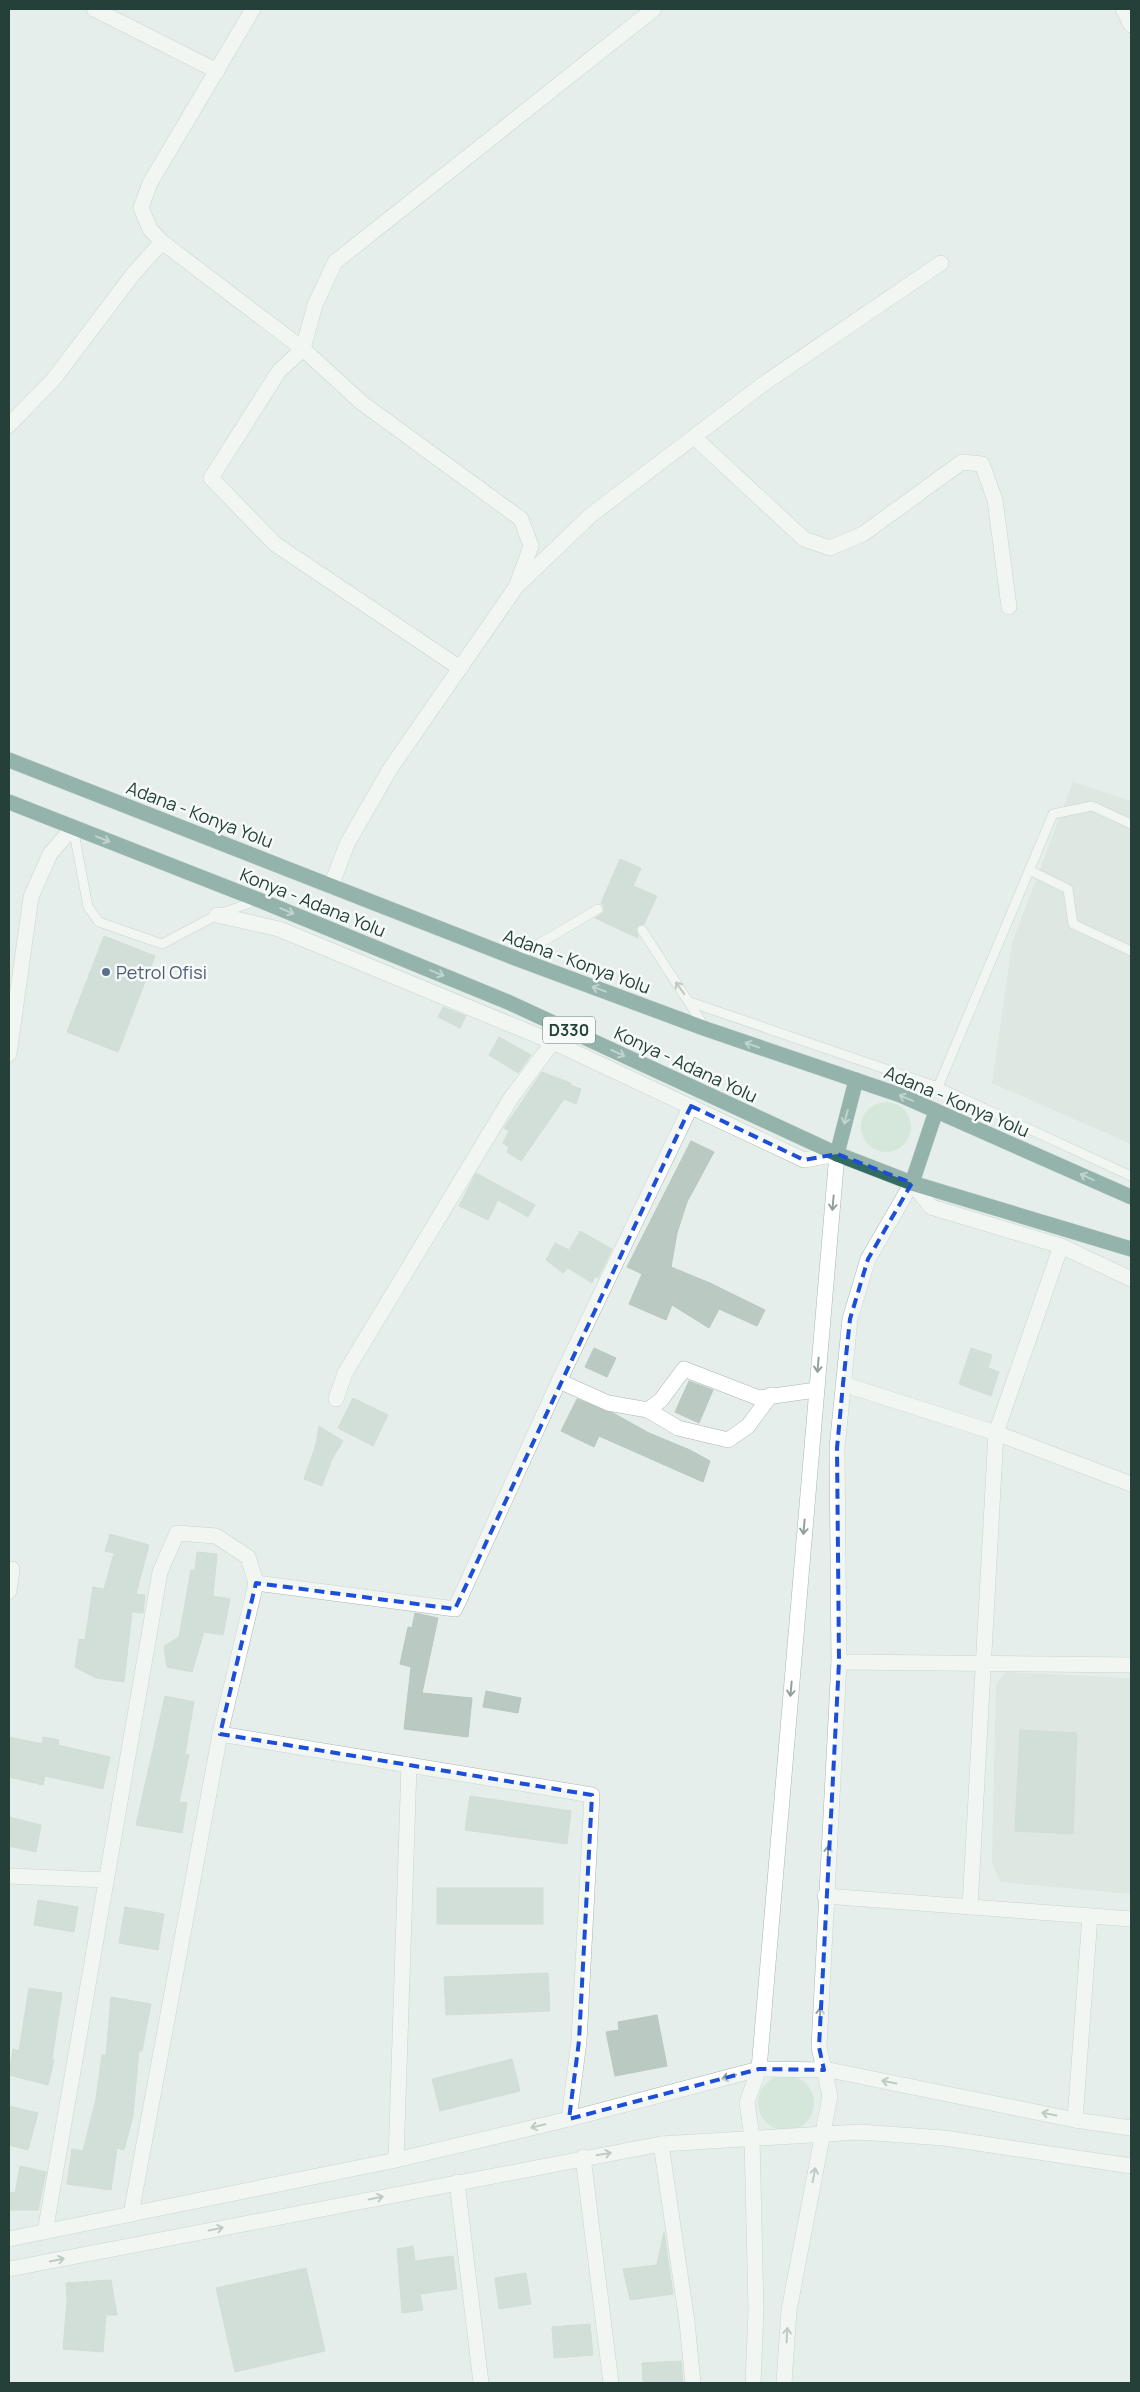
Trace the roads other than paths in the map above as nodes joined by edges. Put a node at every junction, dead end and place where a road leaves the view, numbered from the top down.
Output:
1 (94, 9) edge
2 (253, 9) edge
3 (654, 9) edge
4 (1122, 9) edge
5 (1131, 24) edge
6 (217, 71) junction
7 (162, 242) junction
8 (940, 263) dead end
9 (303, 349) junction
10 (9, 425) edge
11 (694, 437) junction
12 (516, 587) junction
13 (1010, 607) dead end
14 (460, 668) junction
15 (9, 760) edge
16 (9, 802) edge
17 (1131, 824) edge
18 (74, 827) junction
19 (1029, 870) junction
20 (331, 886) junction
21 (259, 900) junction
22 (598, 909) dead end
23 (217, 915) junction
24 (642, 930) dead end
25 (1131, 951) edge
26 (515, 958) junction
27 (690, 1002) junction
28 (706, 1029) junction
29 (554, 1042) junction
30 (9, 1054) edge
31 (856, 1080) junction
32 (938, 1087) junction
33 (691, 1106) junction
34 (936, 1111) junction
35 (837, 1154) junction
36 (1131, 1176) edge
37 (912, 1183) junction
38 (1131, 1197) edge
39 (1061, 1246) junction
40 (1131, 1249) edge
41 (1131, 1279) edge
42 (559, 1381) junction
43 (843, 1384) junction
44 (816, 1390) junction
45 (771, 1395) junction
46 (336, 1399) dead end
47 (648, 1410) junction
48 (996, 1433) junction
49 (1131, 1484) edge
50 (12, 1569) dead end
51 (256, 1583) junction
52 (9, 1591) edge
53 (839, 1662) junction
54 (984, 1664) junction
55 (1131, 1665) edge
56 (220, 1734) junction
57 (409, 1765) junction
58 (9, 1876) edge
59 (106, 1880) junction
60 (825, 1896) junction
61 (970, 1906) junction
62 (1090, 1916) junction
63 (1131, 1919) edge
64 (759, 2069) junction
65 (824, 2070) junction
66 (569, 2119) junction
67 (1075, 2120) junction
68 (1131, 2128) edge
69 (822, 2134) junction
70 (752, 2138) junction
71 (661, 2144) junction
72 (583, 2158) junction
73 (396, 2160) junction
74 (1131, 2166) edge
75 (457, 2182) junction
76 (130, 2214) junction
77 (45, 2232) junction
78 (9, 2239) edge
79 (9, 2269) edge
80 (481, 2383) edge
81 (611, 2383) edge
82 (693, 2383) edge
83 (752, 2383) edge
84 (784, 2383) edge

1 - 6 street
2 - 6 street
3 - 9 street
4 - 5 street
6 - 7 street
7 - 9 street
7 - 10 street
8 - 11 street
9 - 12 street
9 - 14 street
11 - 12 street
11 - 13 street
12 - 14 street
14 - 20 street
15 - 20 highway, Adana - Konya Yolu
16 - 18 highway, Konya - Adana Yolu / D330
17 - 19 lane
18 -> 21 highway, Konya - Adana Yolu / D330
18 - 23 lane
18 - 30 street
19 - 25 lane
19 - 32 lane
20 - 26 highway, Adana - Konya Yolu
21 - 23 lane
21 -> 35 highway, Konya - Adana Yolu / D330
22 - 26 lane
23 - 29 street
27 -> 24 lane
28 -> 26 highway, Adana - Konya Yolu
27 - 28 lane
27 - 32 lane
31 -> 28 highway, Adana - Konya Yolu
29 - 33 street
29 - 46 street
34 -> 31 highway, Adana - Konya Yolu
31 -> 35 highway
32 - 36 lane
33 - 35 street
33 - 42 street
34 - 37 highway
38 -> 34 highway, Adana - Konya Yolu
35 - 37 highway, Konya - Adana Yolu / D330
35 -> 44 street
37 - 39 street
37 - 40 highway, Konya - Adana Yolu / D330
37 - 43 street
39 - 41 street
39 - 48 street
42 - 47 street
42 - 51 street
43 - 48 street
43 - 53 street
44 - 45 street
44 -> 64 street
45 - 47 street
45 - 47 street
48 - 49 street
48 - 54 street
50 - 52 street
51 - 56 street
51 - 59 street
53 - 54 street
60 -> 53 street
54 - 55 street
54 - 61 street
56 - 57 street
56 - 76 street
57 - 66 street
57 - 73 street
58 - 59 street
59 - 77 street
60 - 61 street
65 -> 60 street
61 - 62 street
62 - 63 street
62 - 67 street
64 - 65 street
64 -> 66 street
64 - 70 street
67 -> 65 street
65 - 69 street
66 -> 73 street
67 - 68 street
69 - 70 street
69 - 74 street
84 -> 69 street
70 - 71 street
70 - 83 street
72 -> 71 street
71 - 82 street
72 - 75 street
72 - 81 street
73 - 76 street
79 -> 75 street
75 - 80 street
76 - 77 street
77 - 78 street

